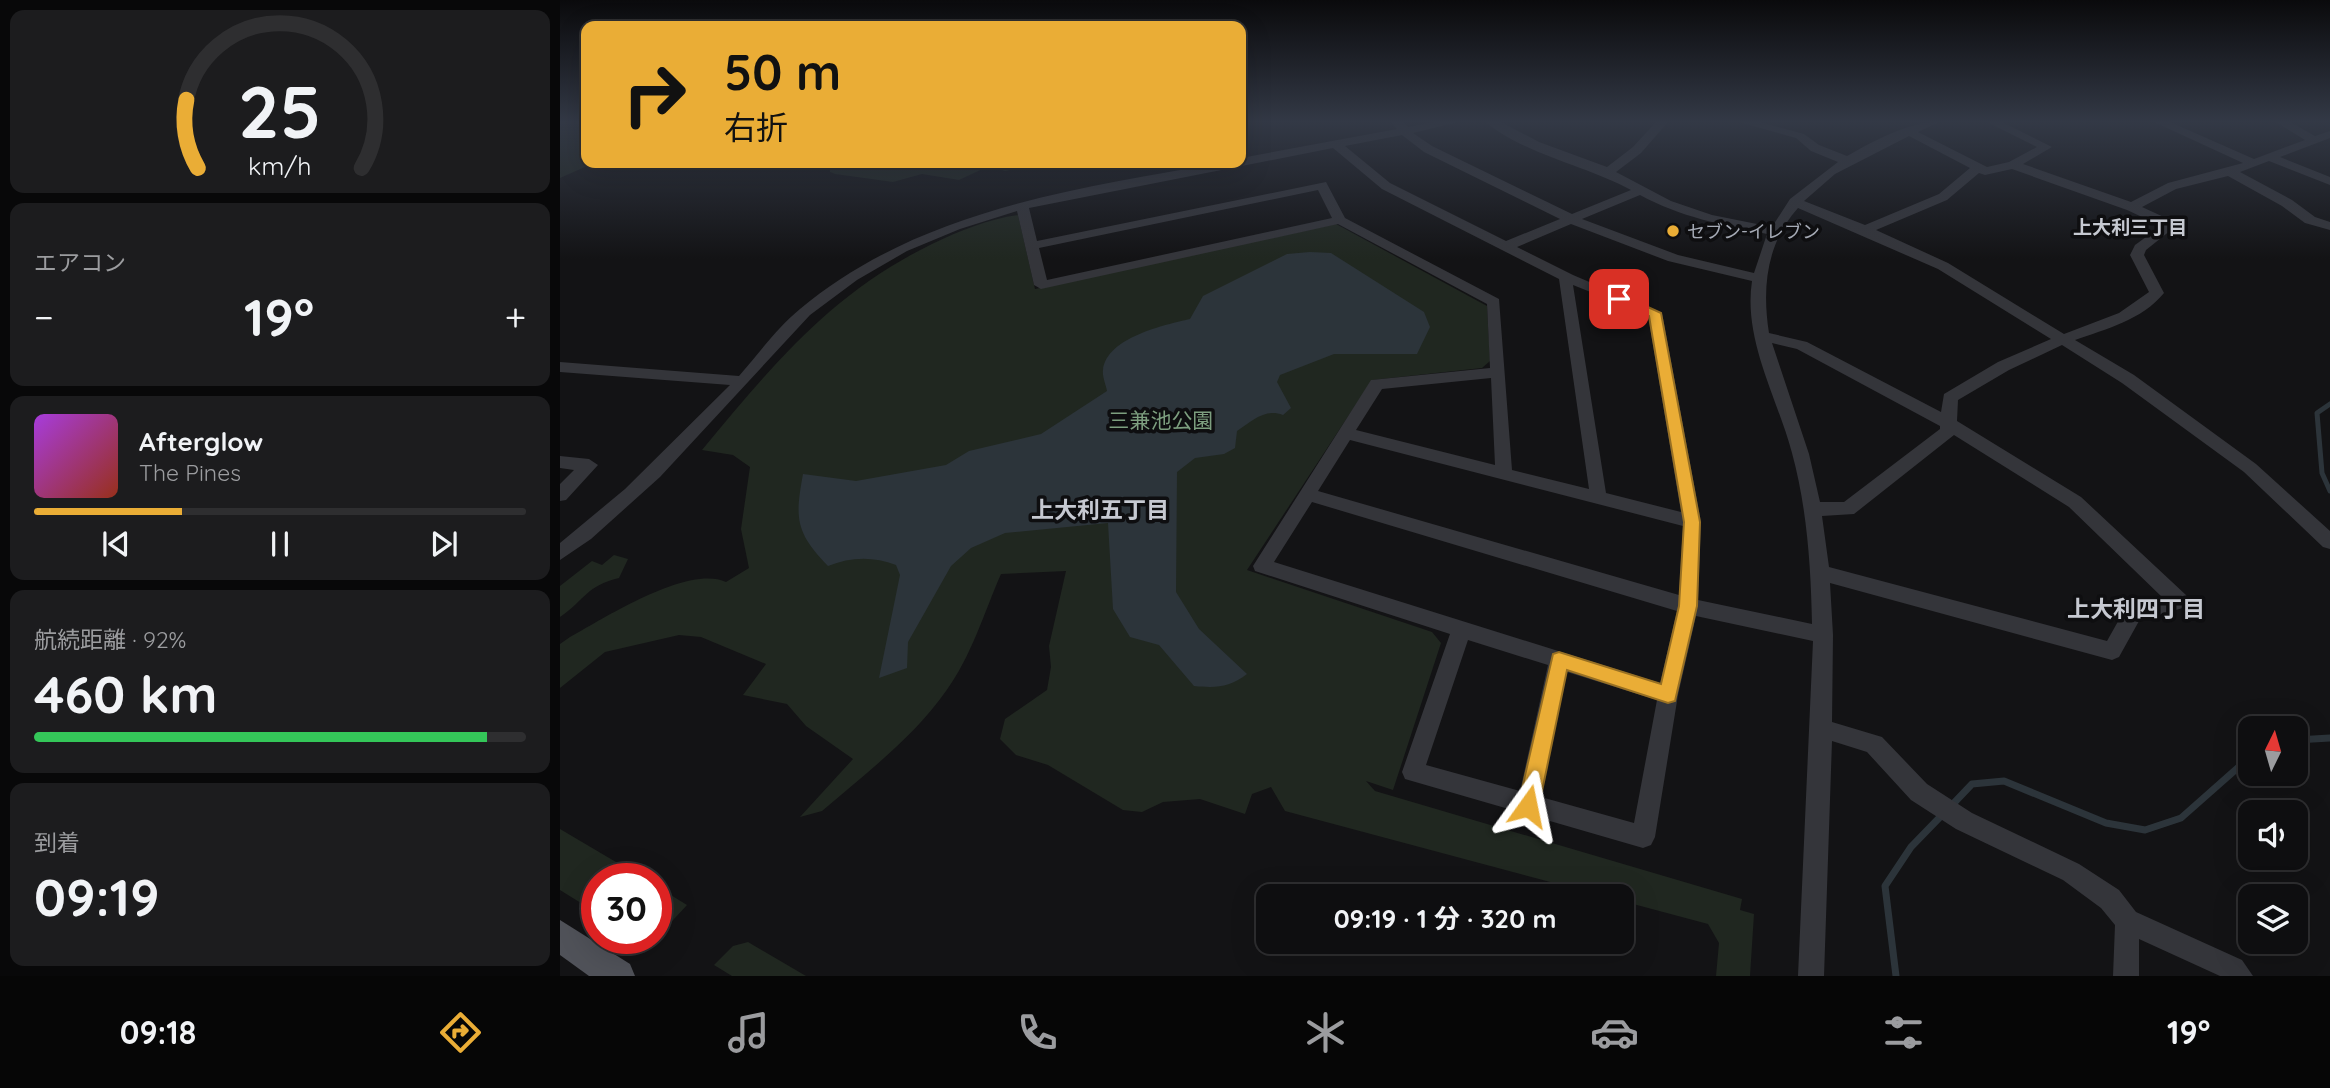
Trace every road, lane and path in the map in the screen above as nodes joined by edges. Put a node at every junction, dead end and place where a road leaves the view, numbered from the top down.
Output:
1 (1979, 167) edge
2 (1214, 168) edge
3 (1364, 168) edge
4 (1466, 168) edge
5 (1596, 168) edge
6 (1614, 168) edge
7 (1836, 168) edge
8 (1980, 168) edge
9 (1999, 168) edge
10 (2020, 168) edge
11 (2241, 168) edge
12 (2295, 168) edge
13 (1608, 172) junction
14 (2230, 172) junction
15 (2330, 181) edge
16 (1641, 190) junction
17 (1794, 202) junction
18 (1022, 205) junction
19 (2132, 207) junction
20 (1572, 219) junction
21 (1340, 220) junction
22 (2330, 226) edge
23 (1866, 230) junction
24 (1774, 231) junction
25 (1030, 246) junction
26 (1507, 246) junction
27 (1568, 278) junction
28 (1760, 278) junction
29 (1764, 337) junction
30 (2064, 339) junction
31 (560, 367) edge
32 (1496, 372) junction
33 (742, 381) junction
34 (1948, 423) junction
35 (1344, 433) junction
36 (560, 462) edge
37 (1504, 474) junction
38 (1306, 494) junction
39 (560, 495) edge
40 (1596, 496) junction
41 (1814, 509) junction
42 (1692, 522) junction
43 (2330, 542) edge
44 (563, 548) edge
45 (1822, 573) junction
46 (1688, 606) junction
47 (1461, 631) junction
48 (1822, 635) junction
49 (1559, 660) junction
50 (1668, 695) junction
51 (1821, 728) junction
52 (1528, 806) junction
53 (2127, 922) junction
54 (560, 936) edge
55 (618, 976) edge
56 (1811, 976) edge
57 (2126, 976) edge
58 (2240, 976) edge

1 - 23 street
2 - 18 street
3 - 26 street
4 - 20 street
5 - 13 street
6 - 13 street
7 - 17 street
8 - 9 street
10 - 19 street
11 - 14 street
12 - 15 street
13 - 16 street
14 - 19 street
14 - 22 street
16 - 20 street
16 - 24 street
17 - 23 street
17 - 24 street
18 - 25 street
18 - 33 street
19 - 30 street
20 - 26 street
20 - 28 street
21 - 25 street
21 - 25 street
21 - 32 street
23 - 30 street
24 - 28 street
26 - 27 street
27 - 40 street
27 - 42 street
28 - 29 street
29 - 34 street
29 - 41 street
30 - 34 street
30 - 43 street
31 - 33 street
32 - 35 street
32 - 37 street
33 - 44 street
34 - 41 street
34 - 45 street
35 - 37 street
35 - 38 street
36 - 39 street
37 - 40 street
38 - 46 street
38 - 47 street
40 - 42 street
41 - 45 street
42 - 46 street
45 - 48 street
46 - 48 street
46 - 50 street
47 - 49 street
47 - 52 street
48 - 51 street
49 - 50 street
49 - 52 street
50 - 52 street
51 - 53 street
51 - 56 street
53 - 57 street
53 - 58 street
54 - 55 main road

